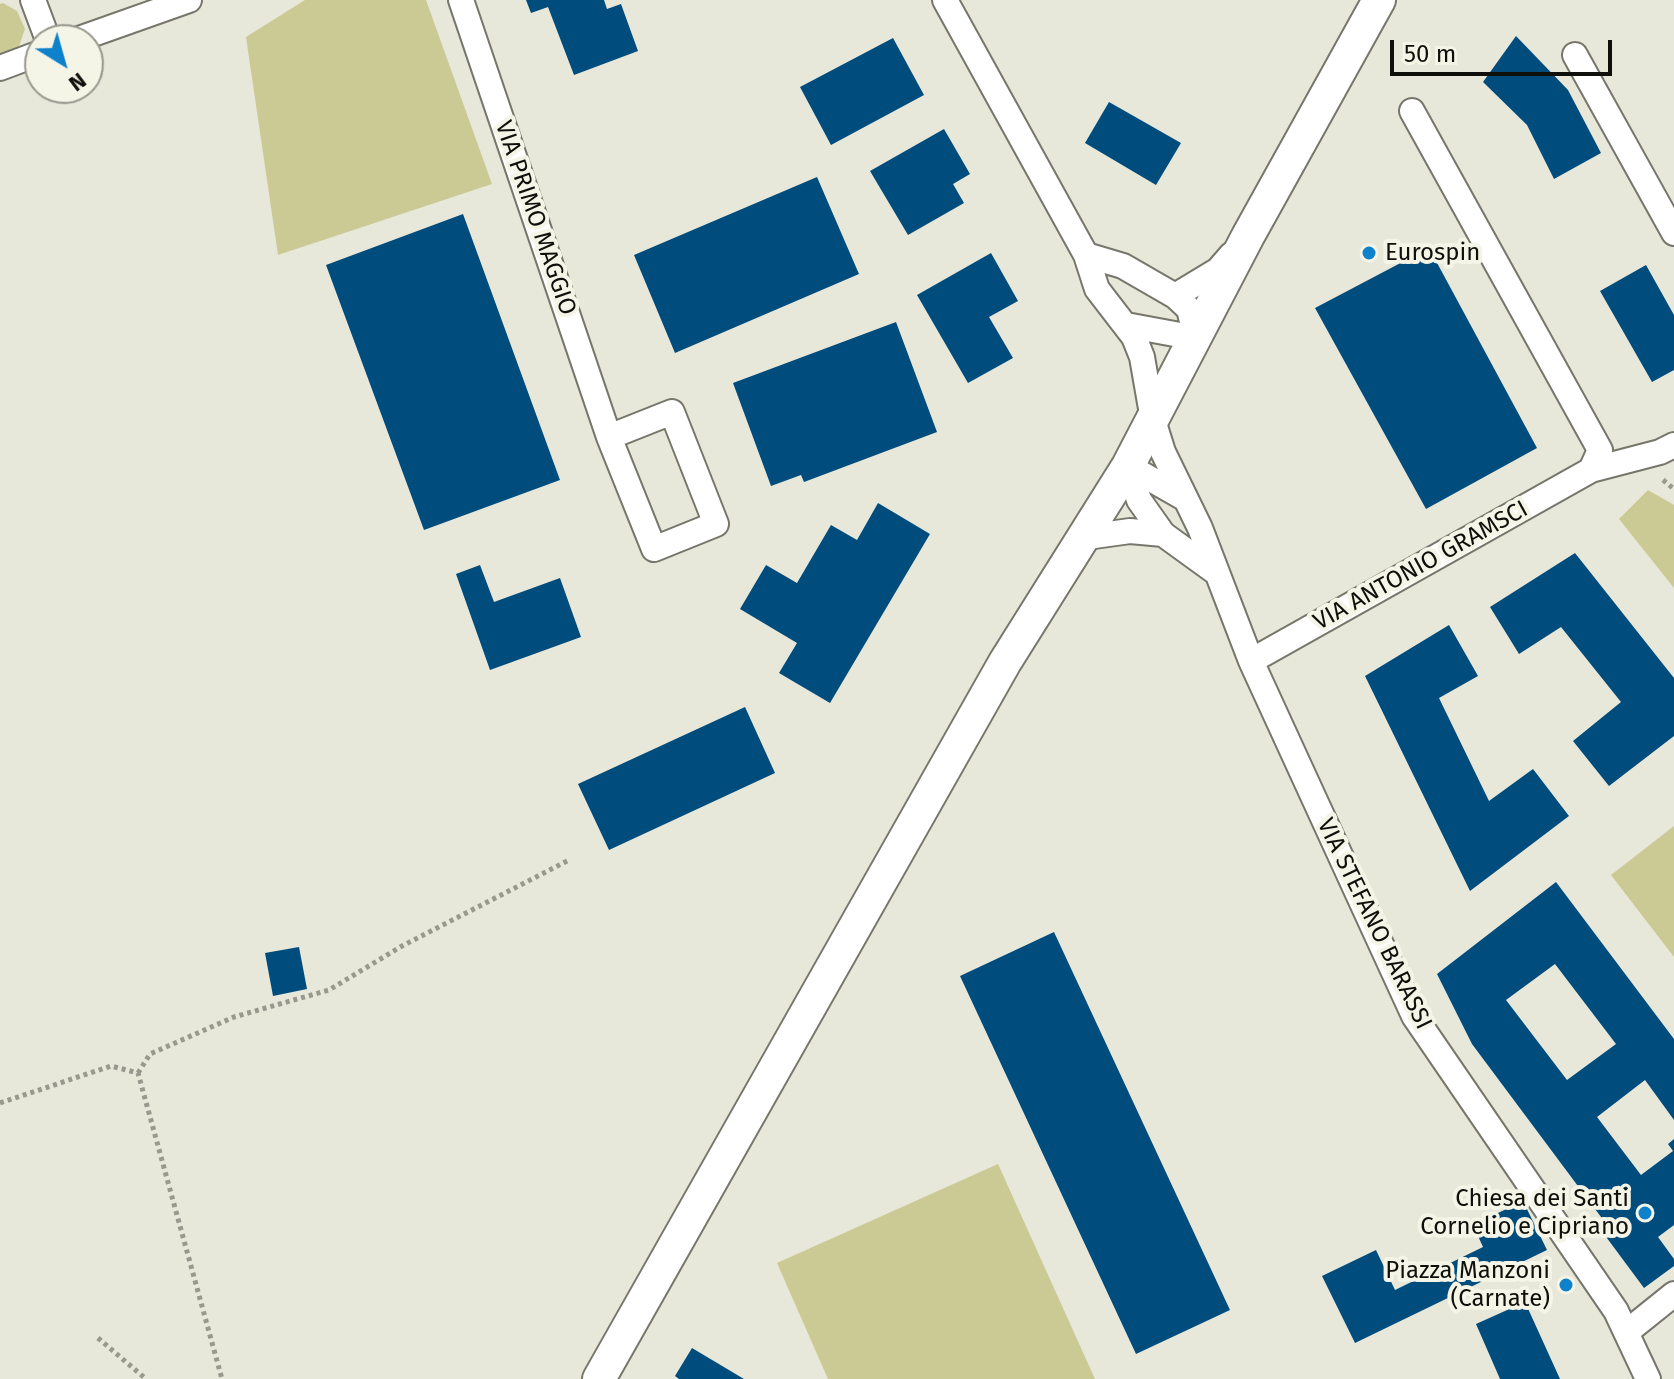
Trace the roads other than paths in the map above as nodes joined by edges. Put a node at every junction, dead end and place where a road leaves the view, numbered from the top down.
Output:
1 (33, 0) edge
2 (189, 0) edge
3 (461, 0) edge
4 (945, 0) edge
5 (1379, 0) edge
6 (42, 24) edge
7 (104, 30) edge
8 (1575, 55) dead end
9 (24, 59) edge
10 (0, 68) edge
11 (1412, 111) dead end
12 (1674, 233) edge
13 (1248, 236) junction
14 (1086, 255) junction
15 (1175, 296) junction
16 (1126, 325) junction
17 (1196, 338) junction
18 (1153, 420) junction
19 (609, 437) junction
20 (1674, 445) edge
21 (1128, 466) junction
22 (1591, 470) junction
23 (1184, 498) junction
24 (1163, 534) junction
25 (1080, 538) junction
26 (1214, 571) junction
27 (1251, 661) junction
28 (1674, 1294) edge
29 (1628, 1331) junction
30 (599, 1379) edge
31 (1648, 1379) edge

1 - 6 street
2 - 7 street
3 - 19 street, VIA PRIMO MAGGIO
4 - 14 street, VIA STEFANO BARASSI
5 - 13 main road
8 - 12 street
9 - 10 street
11 - 22 street
13 - 15 street
13 - 17 main road
14 - 15 street
14 - 16 street, VIA STEFANO BARASSI
15 - 17 street
16 - 17 street
16 - 18 street, VIA STEFANO BARASSI
17 - 18 main road
18 - 21 main road
18 - 23 street, VIA STEFANO BARASSI
19 - 19 street, VIA PRIMO MAGGIO
20 - 22 street, VIA ANTONIO GRAMSCI
21 - 23 street
21 - 24 street
21 - 25 main road
22 - 27 street, VIA ANTONIO GRAMSCI
23 - 26 street, VIA STEFANO BARASSI
24 - 25 street
24 - 26 street
25 - 30 main road
26 - 27 street, VIA STEFANO BARASSI
27 - 29 street, VIA STEFANO BARASSI
28 - 29 street
29 - 31 street, VIA STEFANO BARASSI

